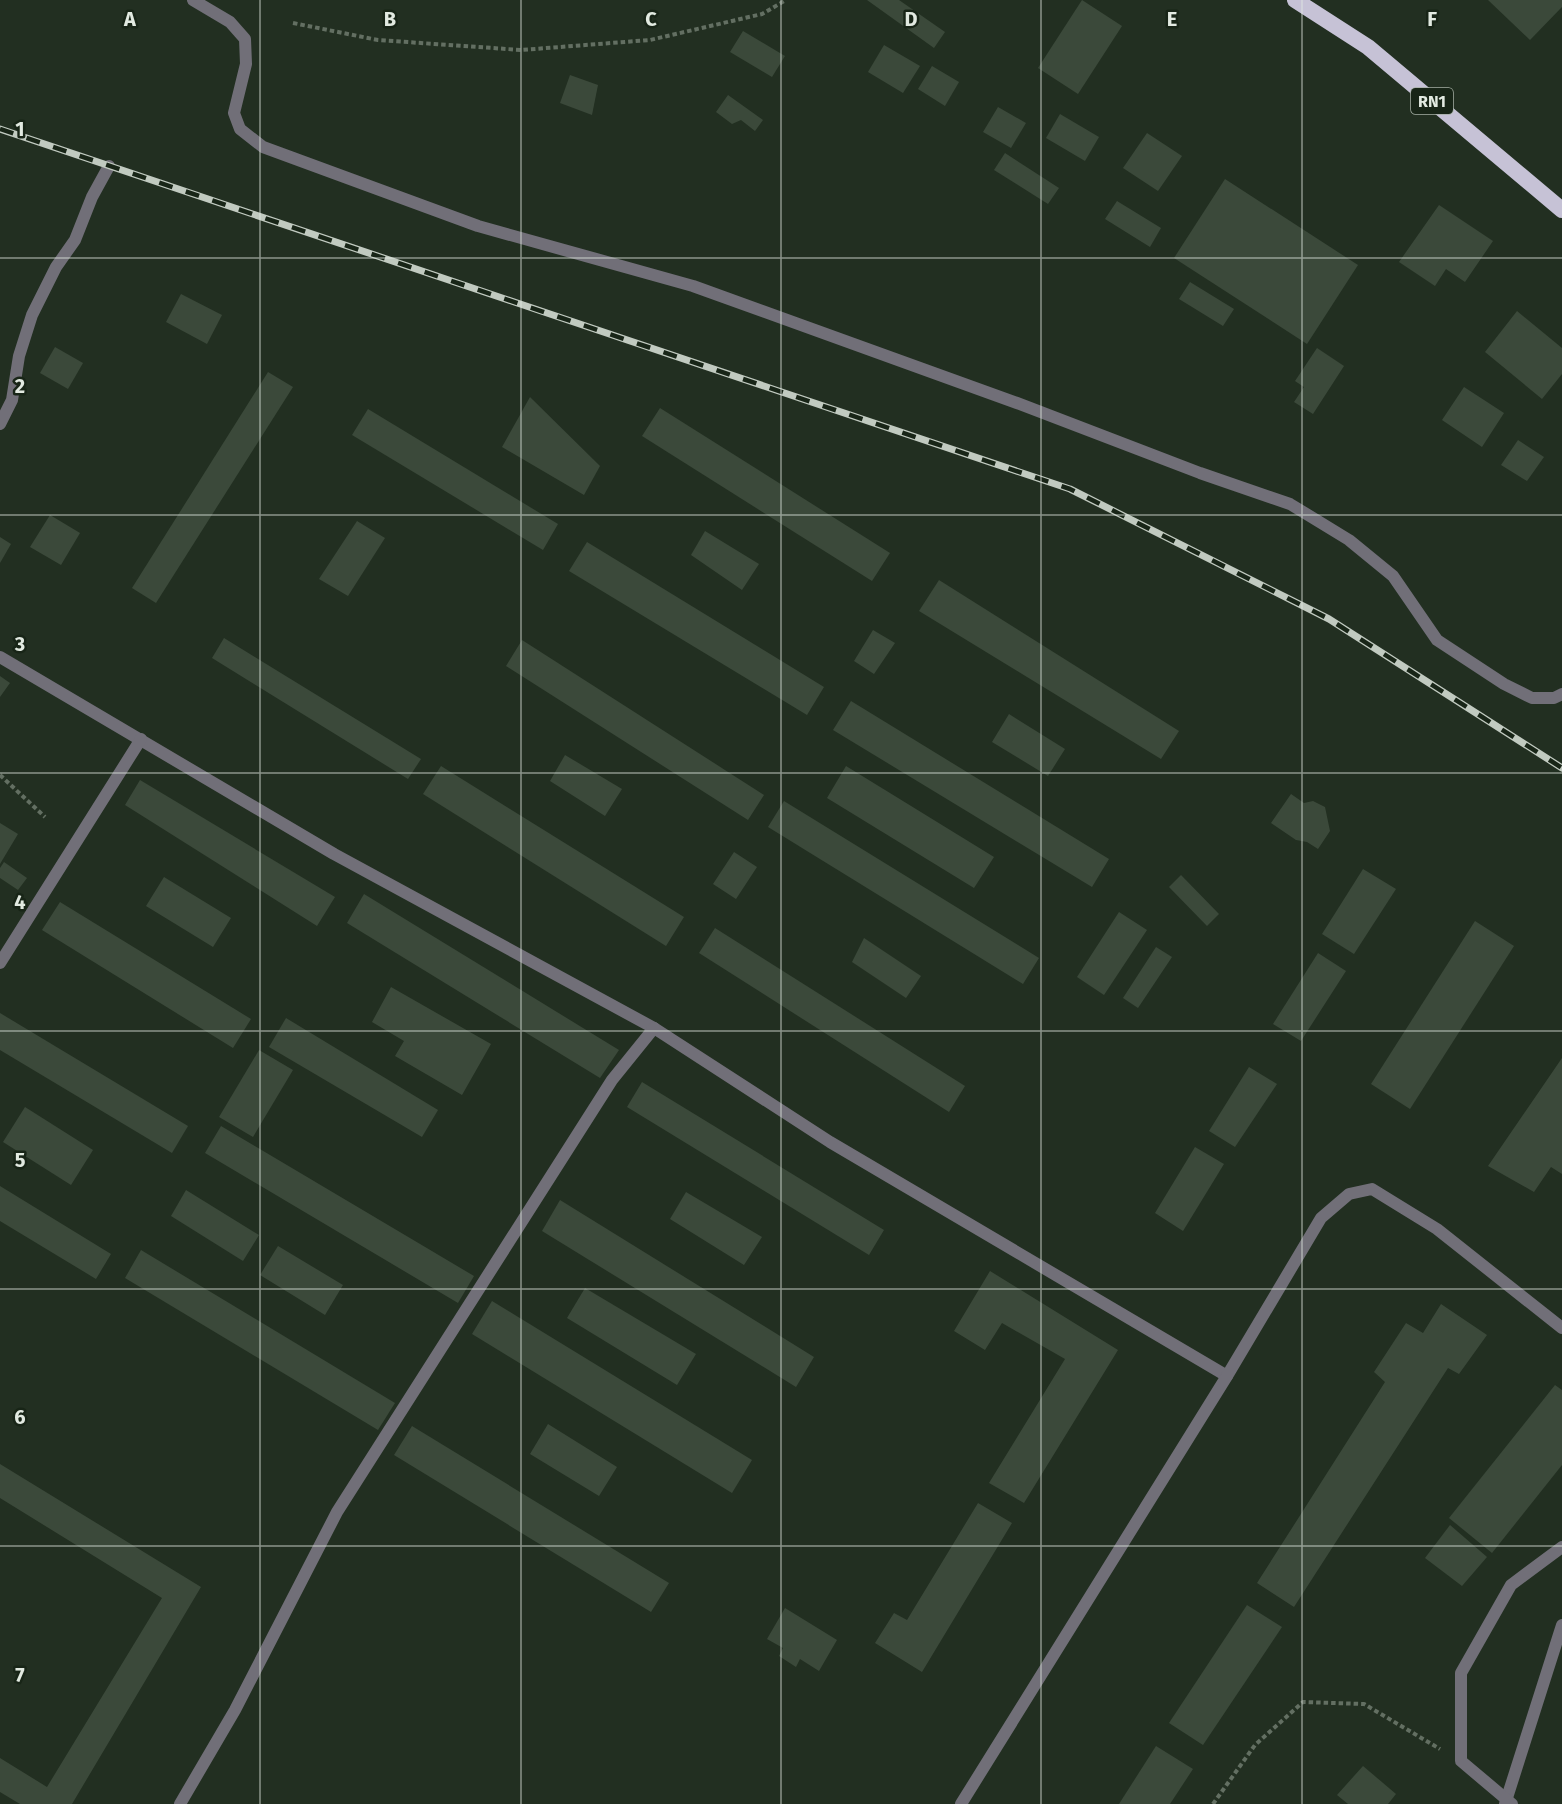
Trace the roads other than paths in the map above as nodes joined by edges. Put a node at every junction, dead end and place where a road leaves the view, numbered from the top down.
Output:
1 (193, 0) edge
2 (1295, 0) edge
3 (109, 166) dead end
4 (1562, 210) edge
5 (0, 424) edge
6 (0, 657) edge
7 (1562, 693) edge
8 (141, 739) junction
9 (0, 963) edge
10 (654, 1028) junction
11 (1562, 1328) edge
12 (1227, 1376) junction
13 (1562, 1547) edge
14 (1562, 1625) edge
15 (1508, 1803) edge
16 (180, 1804) edge
17 (961, 1804) edge

1 - 7 street
2 - 4 highway, RN1
3 - 5 street
6 - 8 street
8 - 9 street
8 - 10 street
10 - 12 street
10 - 16 street
11 - 12 street
12 - 17 street
13 - 15 street
14 - 15 street

